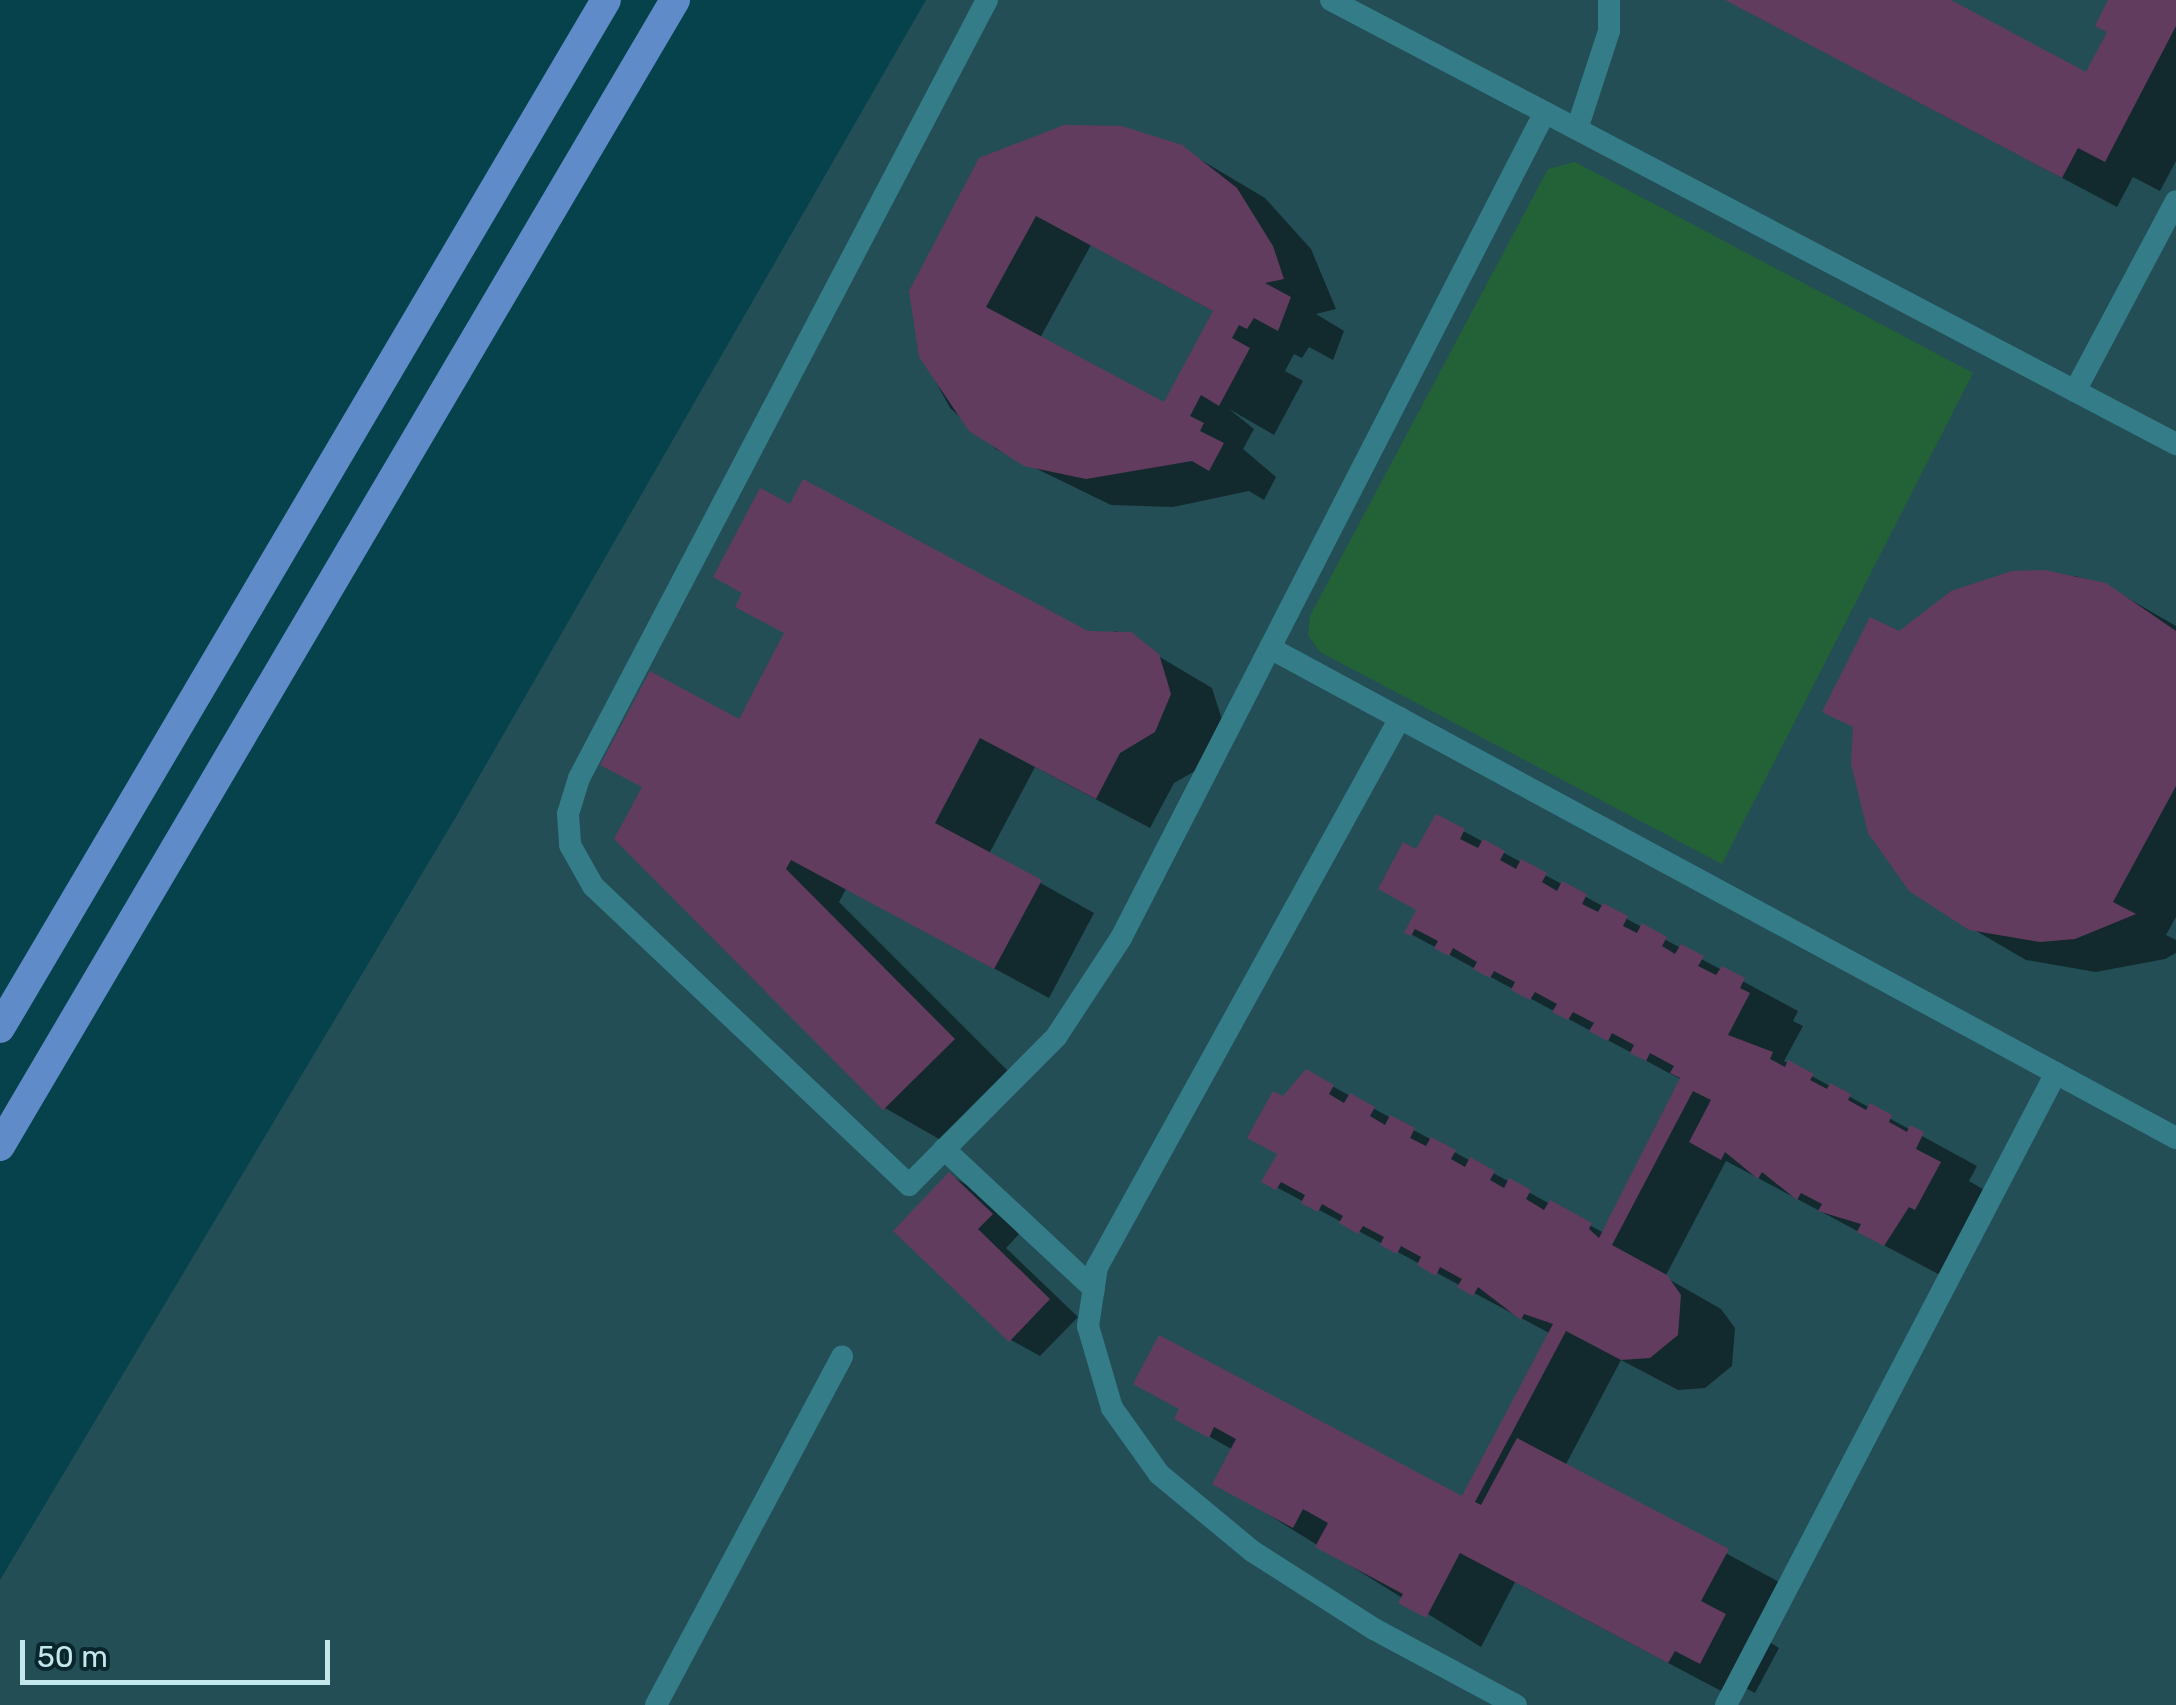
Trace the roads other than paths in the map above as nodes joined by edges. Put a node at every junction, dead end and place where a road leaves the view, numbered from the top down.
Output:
1 (606, 0) edge
2 (675, 0) edge
3 (987, 0) edge
4 (1331, 0) edge
5 (1609, 0) edge
6 (1544, 112) junction
7 (1576, 129) junction
8 (2176, 202) edge
9 (2074, 391) junction
10 (2176, 444) edge
11 (1270, 648) junction
12 (1400, 718) junction
13 (0, 1028) edge
14 (2056, 1073) junction
15 (2176, 1138) edge
16 (0, 1146) edge
17 (944, 1149) junction
18 (1094, 1289) junction
19 (842, 1357) dead end
20 (656, 1705) edge
21 (1516, 1705) edge
22 (1726, 1705) edge

1 - 13 main road
2 - 16 main road
3 - 17 lane
4 - 6 lane
5 - 7 lane
6 - 7 lane
6 - 11 lane
7 - 9 lane
8 - 9 lane
9 - 10 lane
11 - 12 lane
11 - 17 lane
12 - 14 lane
12 - 18 lane
14 - 15 lane
14 - 22 lane
17 - 18 lane
18 - 21 lane
19 - 20 lane

